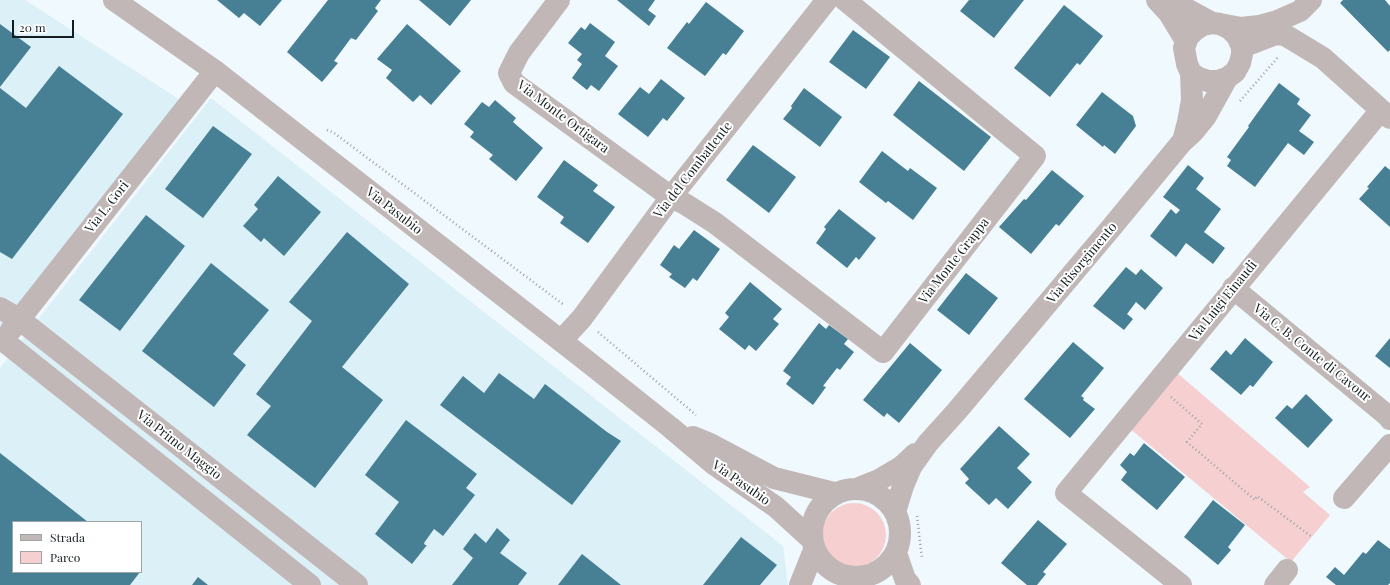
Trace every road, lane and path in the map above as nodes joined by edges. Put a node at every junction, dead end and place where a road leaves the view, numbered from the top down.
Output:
1 (114, 0) edge
2 (559, 0) edge
3 (826, 0) edge
4 (845, 0) edge
5 (1157, 0) edge
6 (1170, 0) edge
7 (1311, 0) edge
8 (1216, 24) junction
9 (1186, 41) junction
10 (1242, 48) junction
11 (215, 71) junction
12 (1191, 73) junction
13 (1227, 78) junction
14 (1385, 114) edge
15 (322, 127) dead end
16 (1182, 142) junction
17 (671, 197) junction
18 (1233, 288) junction
19 (0, 308) edge
20 (582, 318) junction
21 (19, 319) junction
22 (1, 341) edge
23 (561, 341) junction
24 (1155, 384) junction
25 (699, 417) dead end
26 (1390, 419) edge
27 (670, 427) junction
28 (928, 443) junction
29 (1390, 445) edge
30 (212, 470) junction
31 (860, 488) junction
32 (194, 492) junction
33 (834, 493) junction
34 (1344, 498) dead end
35 (895, 512) junction
36 (917, 512) dead end
37 (1312, 537) dead end
38 (812, 544) junction
39 (896, 552) junction
40 (923, 565) dead end
41 (848, 581) edge
42 (310, 585) edge
43 (357, 585) edge
44 (800, 585) edge
45 (910, 585) edge
46 (1181, 585) edge

1 - 11 street, Via Pasubio
2 - 17 street, Via Monte Ortigara
3 - 17 street, Via del Combattente
4 - 17 street, Via Monte Grappa
5 - 9 street
6 - 8 street
7 - 8 street
8 - 9 street
8 - 10 street
9 - 12 street
10 - 13 street, Via Risorgimento
10 - 14 street
11 - 21 street, Via L. Gori
11 - 23 street, Via Pasubio
12 - 13 street
12 - 16 street
13 - 16 street, Via Risorgimento
14 - 18 street, Via Luigi Einaudi
15 - 20 path
16 - 28 street, Via Risorgimento
17 - 20 street, Via del Combattente
18 - 24 street, Via Luigi Einaudi
18 - 26 street, Via C. B. Conte di Cavour
19 - 21 street, Via Primo Maggio
20 - 23 street, Via del Combattente
20 - 25 path
21 - 22 street, Via L. Gori
21 - 30 street, Via Primo Maggio
22 - 32 street
23 - 27 street, Via Pasubio
24 - 37 path
24 - 46 street, Via Luigi Einaudi
27 - 33 street, Via Pasubio
27 - 38 street, Via Pasubio
28 - 31 street, Via Risorgimento
28 - 35 street, Via Risorgimento
29 - 34 street
30 - 32 street
30 - 43 street, Via Primo Maggio
31 - 33 street, Via Risorgimento
31 - 35 street
32 - 42 street
33 - 38 street
35 - 39 street
36 - 40 path
38 - 41 street
38 - 44 street
39 - 41 street
39 - 45 street

